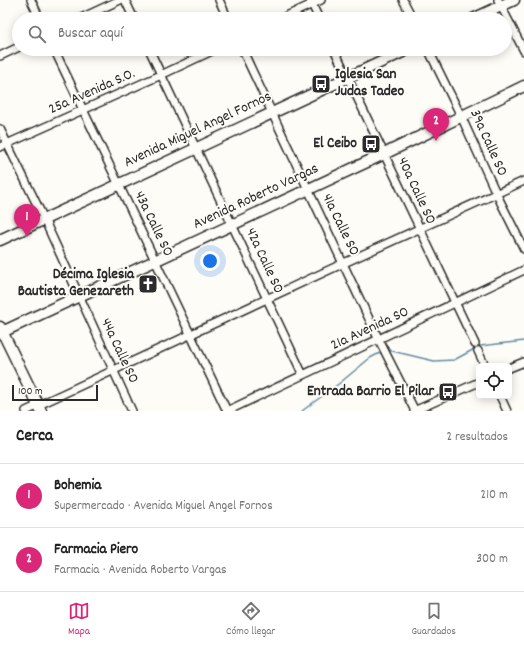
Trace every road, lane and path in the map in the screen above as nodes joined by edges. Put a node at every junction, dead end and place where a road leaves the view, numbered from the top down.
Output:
1 (31, 0) edge
2 (120, 0) edge
3 (126, 0) edge
4 (219, 0) edge
5 (321, 0) edge
6 (403, 0) edge
7 (514, 0) edge
8 (311, 2) edge
9 (500, 3) edge
10 (37, 12) edge
11 (94, 12) edge
12 (131, 12) edge
13 (225, 12) edge
14 (293, 12) edge
15 (316, 12) edge
16 (409, 12) edge
17 (485, 12) edge
18 (504, 12) edge
19 (512, 27) edge
20 (12, 50) edge
21 (524, 51) edge
22 (0, 56) edge
23 (57, 56) edge
24 (152, 56) edge
25 (201, 56) edge
26 (245, 56) edge
27 (337, 56) edge
28 (394, 56) edge
29 (431, 56) edge
30 (161, 75) junction
31 (347, 78) junction
32 (524, 86) edge
33 (83, 109) junction
34 (272, 112) junction
35 (461, 116) junction
36 (0, 129) edge
37 (7, 144) junction
38 (0, 147) edge
39 (196, 148) junction
40 (384, 154) junction
41 (524, 181) edge
42 (119, 184) junction
43 (308, 188) junction
44 (496, 194) junction
45 (44, 219) junction
46 (232, 224) junction
47 (419, 229) junction
48 (0, 240) edge
49 (524, 249) edge
50 (155, 260) junction
51 (344, 263) junction
52 (524, 270) edge
53 (79, 296) junction
54 (268, 298) junction
55 (455, 303) junction
56 (1, 330) edge
57 (191, 334) junction
58 (379, 340) junction
59 (475, 344) dead end
60 (478, 351) dead end
61 (524, 362) edge
62 (484, 363) edge
63 (512, 367) edge
64 (113, 370) junction
65 (303, 376) junction
66 (476, 383) edge
67 (501, 399) edge
68 (39, 408) edge
69 (26, 411) edge
70 (132, 411) edge
71 (227, 411) edge
72 (414, 411) edge
73 (507, 411) edge

1 - 10 street
2 - 11 street
3 - 12 street
4 - 13 street
5 - 8 street
6 - 16 street
7 - 9 street
8 - 14 street
8 - 15 street
9 - 17 street
9 - 18 street
19 - 21 street
20 - 22 street
23 - 33 street, 43a Calle SO
24 - 30 street, 42a Calle SO
25 - 30 street, 25a Avenida S.O.
26 - 34 street, 41a Calle SO
27 - 31 street, 40a Calle SO
28 - 31 street, Avenida Miguel Angel Fornos
29 - 35 street, 39a Calle SO
30 - 33 street, 25a Avenida S.O.
30 - 39 street, 42a Calle SO
31 - 34 street, Avenida Miguel Angel Fornos
31 - 40 street, 40a Calle SO
32 - 35 street, Avenida Roberto Vargas
33 - 37 street, 25a Avenida S.O.
33 - 42 street, 43a Calle SO
34 - 39 street, Avenida Miguel Angel Fornos
34 - 43 street, 41a Calle SO
35 - 40 street, Avenida Roberto Vargas
35 - 44 street, 39a Calle SO
36 - 37 street, 44a Calle SO
37 - 38 street, 25a Avenida S.O.
37 - 45 street, 44a Calle SO
39 - 42 street, Avenida Miguel Angel Fornos
39 - 46 street, 42a Calle SO
40 - 43 street, Avenida Roberto Vargas
40 - 47 street, 40a Calle SO
41 - 44 street
42 - 45 street, Avenida Miguel Angel Fornos
42 - 50 street, 43a Calle SO
43 - 46 street, Avenida Roberto Vargas
43 - 51 street, 41a Calle SO
44 - 47 street
44 - 49 street, 39a Calle SO
45 - 48 street, Avenida Miguel Angel Fornos
45 - 53 street, 44a Calle SO
46 - 50 street, Avenida Roberto Vargas
46 - 54 street, 42a Calle SO
47 - 51 street
47 - 55 street, 40a Calle SO
50 - 53 street, Avenida Roberto Vargas
50 - 57 street, 43a Calle SO
51 - 54 street
51 - 58 street, 41a Calle SO
52 - 55 street, 21a Avenida SO
53 - 56 street, Avenida Roberto Vargas
53 - 64 street, 44a Calle SO
54 - 57 street
54 - 65 street, 42a Calle SO
55 - 58 street, 21a Avenida SO
55 - 59 street, 40a Calle SO
56 - 68 street
57 - 64 street
57 - 71 street, 43a Calle SO
58 - 65 street, 21a Avenida SO
58 - 72 street, 41a Calle SO
60 - 62 street
61 - 63 street
64 - 68 street
64 - 70 street, 44a Calle SO
65 - 71 street, 21a Avenida SO
66 - 72 street
67 - 73 street
68 - 69 street

